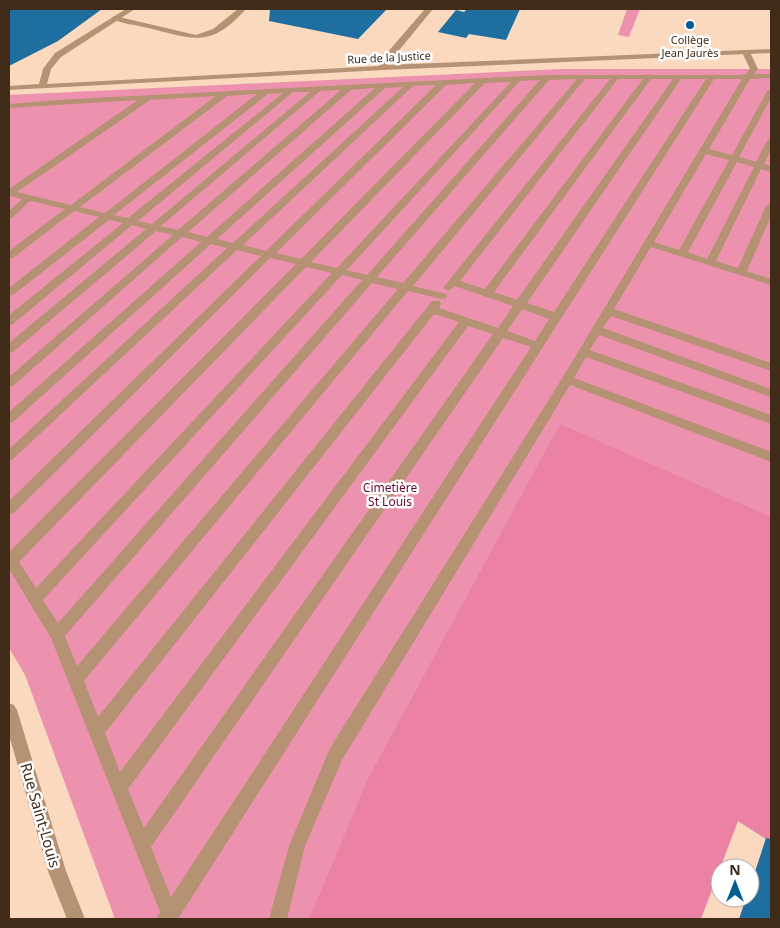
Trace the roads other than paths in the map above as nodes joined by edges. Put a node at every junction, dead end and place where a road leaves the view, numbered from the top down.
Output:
1 (131, 9) edge
2 (242, 9) edge
3 (429, 9) edge
4 (115, 18) junction
5 (771, 51) edge
6 (746, 52) junction
7 (383, 68) junction
8 (712, 76) junction
9 (771, 76) edge
10 (547, 77) junction
11 (583, 77) junction
12 (616, 77) junction
13 (649, 77) junction
14 (679, 77) junction
15 (747, 77) junction
16 (518, 79) junction
17 (483, 80) junction
18 (444, 82) junction
19 (411, 84) junction
20 (42, 86) junction
21 (382, 86) junction
22 (350, 87) junction
23 (9, 88) edge
24 (318, 89) junction
25 (290, 91) junction
26 (771, 91) edge
27 (265, 92) junction
28 (224, 94) junction
29 (147, 98) junction
30 (9, 106) edge
31 (771, 141) edge
32 (703, 150) junction
33 (734, 158) junction
34 (759, 165) junction
35 (771, 169) edge
36 (9, 193) edge
37 (28, 198) junction
38 (771, 206) edge
39 (73, 208) junction
40 (9, 216) edge
41 (108, 216) junction
42 (132, 222) junction
43 (153, 228) junction
44 (181, 234) junction
45 (208, 240) junction
46 (648, 243) junction
47 (235, 247) junction
48 (682, 254) junction
49 (268, 255) junction
50 (9, 256) edge
51 (303, 263) junction
52 (710, 263) junction
53 (339, 272) junction
54 (741, 273) junction
55 (369, 279) junction
56 (771, 281) edge
57 (453, 282) junction
58 (405, 288) junction
59 (9, 293) edge
60 (487, 294) junction
61 (442, 296) junction
62 (519, 305) junction
63 (432, 309) junction
64 (608, 311) junction
65 (556, 318) junction
66 (9, 321) edge
67 (466, 321) junction
68 (596, 330) junction
69 (500, 332) junction
70 (538, 346) junction
71 (9, 349) edge
72 (584, 352) junction
73 (771, 367) edge
74 (567, 380) junction
75 (9, 383) edge
76 (771, 393) edge
77 (9, 419) edge
78 (771, 420) edge
79 (9, 456) edge
80 (771, 457) edge
81 (9, 509) edge
82 (10, 559) edge
83 (36, 598) junction
84 (57, 634) junction
85 (75, 680) junction
86 (9, 710) edge
87 (96, 732) junction
88 (119, 787) junction
89 (142, 846) junction
90 (168, 917) edge
91 (76, 919) edge
92 (278, 919) edge

1 - 4 street
2 - 4 street
3 - 7 street
4 - 20 street
5 - 6 street, Rue de la Justice
6 - 7 street, Rue de la Justice
6 - 15 street
7 - 20 street, Rue de la Justice
8 - 14 street
8 - 15 street
8 - 65 street
9 - 15 street
10 - 11 street
10 - 16 street
10 - 55 street
11 - 12 street
11 - 58 street
12 - 13 street
12 - 57 street
13 - 14 street
13 - 60 street
14 - 62 street
15 - 32 street
16 - 17 street
16 - 53 street
17 - 18 street
17 - 51 street
18 - 19 street
18 - 49 street
19 - 21 street
19 - 47 street
20 - 23 street, Rue de la Justice
21 - 22 street
21 - 45 street
22 - 24 street
22 - 44 street
24 - 25 street
24 - 43 street
25 - 27 street
25 - 42 street
26 - 33 street
27 - 28 street
27 - 41 street
28 - 29 street
28 - 39 street
29 - 30 street
29 - 36 street
31 - 34 street
32 - 33 street
32 - 46 street
33 - 34 street
33 - 48 street
34 - 35 street
34 - 52 street
36 - 37 street
37 - 39 street
37 - 40 street
38 - 54 street
39 - 41 street
39 - 50 street
41 - 42 street
41 - 59 street
42 - 43 street
42 - 66 street
43 - 44 street
43 - 71 street
44 - 45 street
44 - 75 street
45 - 47 street
45 - 77 street
46 - 48 street
46 - 64 street
47 - 49 street
47 - 79 street
48 - 52 street
49 - 51 street
49 - 81 street
51 - 53 street
51 - 82 street
52 - 54 street
53 - 55 street
53 - 83 street
54 - 56 street
55 - 58 street
55 - 84 street
57 - 60 street
57 - 61 street
58 - 61 street
58 - 85 street
60 - 62 street
61 - 63 street
62 - 65 street
62 - 69 street
63 - 67 street
63 - 87 street
64 - 68 street
64 - 73 street
65 - 70 street
67 - 69 street
67 - 88 street
68 - 72 street
68 - 76 street
69 - 70 street
69 - 89 street
70 - 90 street
72 - 74 street
72 - 78 street
74 - 80 street
74 - 92 street
82 - 83 street
83 - 84 street
84 - 85 street
85 - 87 street
86 - 91 street, Rue Saint-Louis
87 - 88 street
88 - 89 street
89 - 90 street

